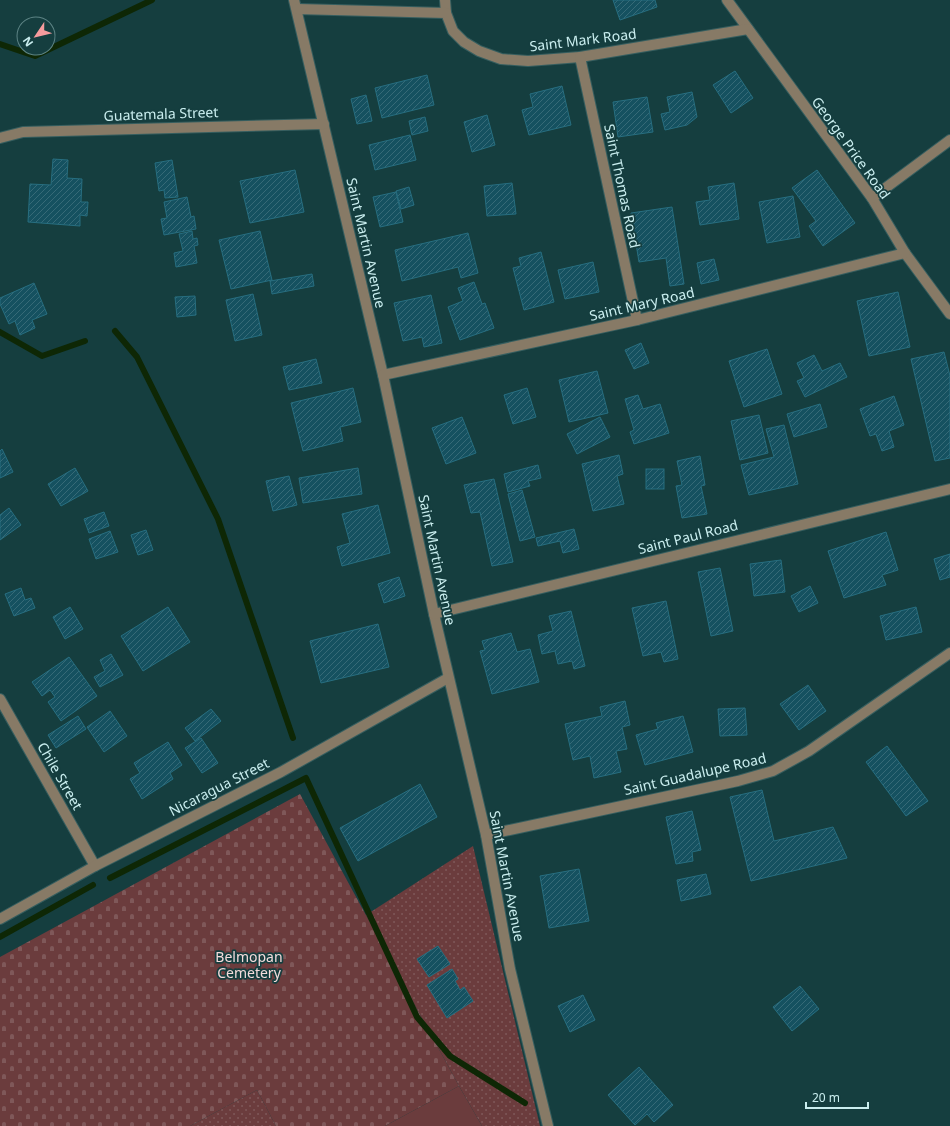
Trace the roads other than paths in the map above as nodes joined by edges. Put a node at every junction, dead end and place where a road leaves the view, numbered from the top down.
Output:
1 (445, 0) edge
2 (727, 0) edge
3 (296, 5) edge
4 (446, 13) junction
5 (748, 29) junction
6 (580, 57) junction
7 (324, 124) junction
8 (0, 138) edge
9 (950, 140) edge
10 (872, 198) junction
11 (905, 253) junction
12 (950, 314) edge
13 (637, 320) junction
14 (383, 375) junction
15 (950, 489) edge
16 (434, 614) junction
17 (950, 653) edge
18 (448, 678) junction
19 (0, 699) edge
20 (486, 835) junction
21 (95, 866) junction
22 (0, 919) edge
23 (548, 1126) edge

1 - 4 street, Saint Mark Road
2 - 5 street, George Price Road
3 - 4 street
3 - 7 street, Saint Martin Avenue
4 - 6 street, Saint Mark Road
5 - 6 street, Saint Mark Road
5 - 10 street, George Price Road
6 - 13 street, Saint Thomas Road
7 - 8 street, Guatemala Street
7 - 14 street, Saint Martin Avenue
9 - 10 street
10 - 11 street, George Price Road
11 - 12 street, George Price Road
11 - 13 street, Saint Mary Road
13 - 14 street, Saint Mary Road
14 - 16 street, Saint Martin Avenue
15 - 16 street, Saint Paul Road
16 - 18 street, Saint Martin Avenue
17 - 20 street, Saint Guadalupe Road
18 - 20 street, Saint Martin Avenue
18 - 21 street, Nicaragua Street
19 - 21 street, Chile Street
20 - 23 street, Saint Martin Avenue
21 - 22 street, Nicaragua Street

